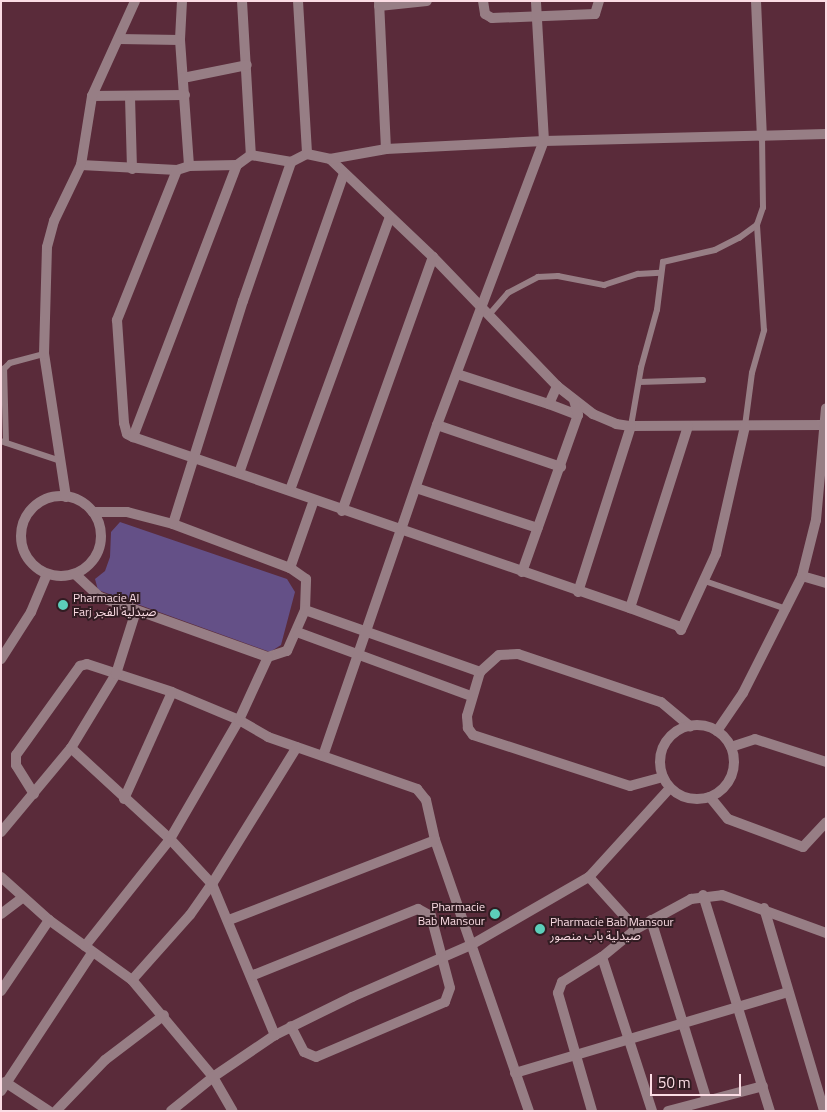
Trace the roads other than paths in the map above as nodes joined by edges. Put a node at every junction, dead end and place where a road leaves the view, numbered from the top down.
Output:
1 (135, 1) edge
2 (182, 1) edge
3 (242, 1) edge
4 (298, 1) edge
5 (427, 1) edge
6 (482, 1) edge
7 (536, 1) edge
8 (599, 1) edge
9 (756, 1) edge
10 (379, 3) edge
11 (537, 16) junction
12 (119, 39) junction
13 (180, 40) junction
14 (247, 65) junction
15 (183, 78) junction
16 (185, 95) junction
17 (92, 96) junction
18 (130, 97) junction
19 (826, 134) edge
20 (762, 137) junction
21 (544, 141) junction
22 (386, 149) junction
23 (306, 154) junction
24 (251, 155) junction
25 (330, 159) junction
26 (291, 162) junction
27 (81, 165) junction
28 (236, 165) junction
29 (189, 166) junction
30 (132, 169) junction
31 (177, 170) junction
32 (344, 174) junction
33 (390, 216) junction
34 (757, 224) junction
35 (433, 257) junction
36 (660, 273) junction
37 (480, 308) junction
38 (488, 316) junction
39 (44, 354) junction
40 (457, 374) junction
41 (703, 380) dead end
42 (639, 382) junction
43 (557, 386) junction
44 (574, 400) junction
45 (549, 404) junction
46 (826, 408) edge
47 (578, 415) junction
48 (825, 425) edge
49 (438, 426) junction
50 (631, 426) junction
51 (688, 426) junction
52 (745, 426) junction
53 (133, 438) junction
54 (4, 442) edge
55 (194, 459) junction
56 (58, 460) junction
57 (561, 467) junction
58 (239, 473) junction
59 (416, 488) junction
60 (290, 490) junction
61 (66, 497) junction
62 (314, 500) junction
63 (342, 511) junction
64 (93, 512) junction
65 (173, 524) junction
66 (538, 528) junction
67 (401, 530) junction
68 (290, 568) junction
69 (522, 572) junction
70 (47, 574) junction
71 (75, 574) junction
72 (802, 576) junction
73 (705, 582) junction
74 (826, 583) edge
75 (578, 592) junction
76 (630, 608) junction
77 (787, 608) junction
78 (304, 610) junction
79 (136, 611) junction
80 (365, 631) junction
81 (297, 632) junction
82 (358, 654) junction
83 (268, 657) junction
84 (1, 659) edge
85 (480, 672) junction
86 (116, 674) junction
87 (172, 692) junction
88 (471, 696) junction
89 (239, 720) junction
90 (690, 726) junction
91 (717, 731) junction
92 (297, 747) junction
93 (730, 747) junction
94 (71, 748) junction
95 (323, 756) junction
96 (826, 762) edge
97 (663, 777) junction
98 (670, 788) junction
99 (34, 794) junction
100 (710, 797) junction
101 (124, 799) junction
102 (826, 822) edge
103 (1, 832) edge
104 (170, 839) junction
105 (436, 840) junction
106 (1, 877) edge
107 (589, 877) junction
108 (212, 884) junction
109 (703, 895) junction
110 (22, 898) junction
111 (764, 908) junction
112 (1, 914) edge
113 (49, 920) junction
114 (229, 920) junction
115 (651, 920) junction
116 (636, 929) junction
117 (826, 934) edge
118 (471, 945) junction
119 (88, 950) junction
120 (602, 957) junction
121 (441, 958) junction
122 (251, 976) junction
123 (132, 980) junction
124 (1, 991) edge
125 (788, 992) junction
126 (738, 1006) junction
127 (164, 1015) junction
128 (683, 1022) junction
129 (291, 1026) junction
130 (275, 1035) junction
131 (630, 1036) junction
132 (574, 1053) junction
133 (515, 1073) junction
134 (213, 1077) junction
135 (3, 1086) edge
136 (762, 1086) junction
137 (707, 1101) junction
138 (49, 1111) edge
139 (56, 1111) edge
140 (171, 1111) edge
141 (233, 1111) edge
142 (528, 1111) edge
143 (592, 1111) edge
144 (652, 1111) edge
145 (668, 1111) edge
146 (770, 1111) edge
147 (824, 1111) edge

1 - 12 street
2 - 13 street
3 - 14 street
4 - 23 street
5 - 10 street
6 - 11 street
7 - 11 street
8 - 11 street
9 - 20 street
10 - 22 street
11 - 21 street
12 - 13 street
12 - 17 street
13 - 15 street
14 - 15 street
14 - 24 street
15 - 16 street
16 - 18 street
16 - 29 street
17 - 18 street
17 - 27 street
18 - 30 street
19 - 20 street
20 - 21 street
20 - 34 lane
21 - 22 street
21 - 37 street
22 - 25 street
23 - 25 street
23 - 26 street
24 - 26 street
24 - 28 street
25 - 32 street
26 - 55 street
27 - 30 street
27 - 39 street
28 - 29 street
28 - 53 street
29 - 31 street
30 - 31 street
31 - 53 street
32 - 33 street
32 - 58 street
33 - 35 street
33 - 60 street
34 - 36 lane
34 - 52 lane
35 - 37 street
35 - 63 street
36 - 38 lane
36 - 42 lane
37 - 38 street
37 - 40 street
38 - 43 street
39 - 54 lane
39 - 56 street
40 - 45 street
40 - 49 street
41 - 42 lane
42 - 50 lane
43 - 44 street
43 - 45 street
44 - 47 street
44 - 50 street
45 - 47 street
46 - 48 street
47 - 57 street
48 - 52 street
48 - 72 street
49 - 57 street
49 - 59 street
50 - 51 street
50 - 75 street
51 - 52 street
51 - 76 street
52 - 73 street
53 - 55 street
54 - 56 lane
55 - 58 street
55 - 65 street
56 - 61 street
57 - 66 street
58 - 60 street
59 - 66 street
59 - 67 street
60 - 62 street
61 - 64 street
61 - 70 street
62 - 63 street
62 - 68 street
63 - 67 street
64 - 65 street
64 - 71 street
65 - 68 street
66 - 69 street
67 - 69 street
67 - 80 street
68 - 78 street
69 - 75 street
70 - 71 street
70 - 84 street
71 - 79 street
72 - 74 street
72 - 77 street
73 - 76 street
73 - 77 lane
75 - 76 street
77 - 91 street
78 - 80 street
78 - 81 street
79 - 83 street
79 - 86 street
80 - 82 street
80 - 85 street
81 - 82 street
81 - 83 street
82 - 88 street
82 - 95 street
83 - 89 street
85 - 88 street
85 - 90 street
86 - 87 street
86 - 94 street
86 - 99 street
87 - 89 street
87 - 101 street
88 - 97 street
89 - 92 street
89 - 104 street
90 - 91 street
90 - 97 street
91 - 93 street
92 - 95 street
92 - 108 street
93 - 96 street
93 - 100 street
94 - 99 street
94 - 101 street
95 - 105 street
97 - 98 street
98 - 100 street
98 - 107 street
99 - 103 street
100 - 102 street
101 - 104 street
104 - 108 street
104 - 119 street
105 - 114 street
105 - 118 street
106 - 110 street
107 - 116 street
107 - 118 street
108 - 114 street
108 - 123 street
109 - 111 street
109 - 115 street
109 - 126 street
110 - 112 street
110 - 113 street
111 - 117 street
111 - 125 street
113 - 119 street
113 - 124 street
114 - 122 street
115 - 116 street
115 - 128 street
116 - 120 street
118 - 121 street
118 - 133 street
119 - 123 street
119 - 135 street
120 - 131 street
120 - 132 street
121 - 122 street
121 - 129 street
121 - 129 street
122 - 130 street
123 - 127 street
125 - 126 street
125 - 147 street
126 - 128 street
126 - 136 street
127 - 134 street
127 - 139 street
128 - 131 street
128 - 137 street
129 - 130 street
130 - 134 street
131 - 132 street
131 - 144 street
132 - 133 street
132 - 143 street
133 - 142 street
134 - 140 street
134 - 141 street
135 - 138 street
136 - 137 street
136 - 146 street
137 - 145 street

